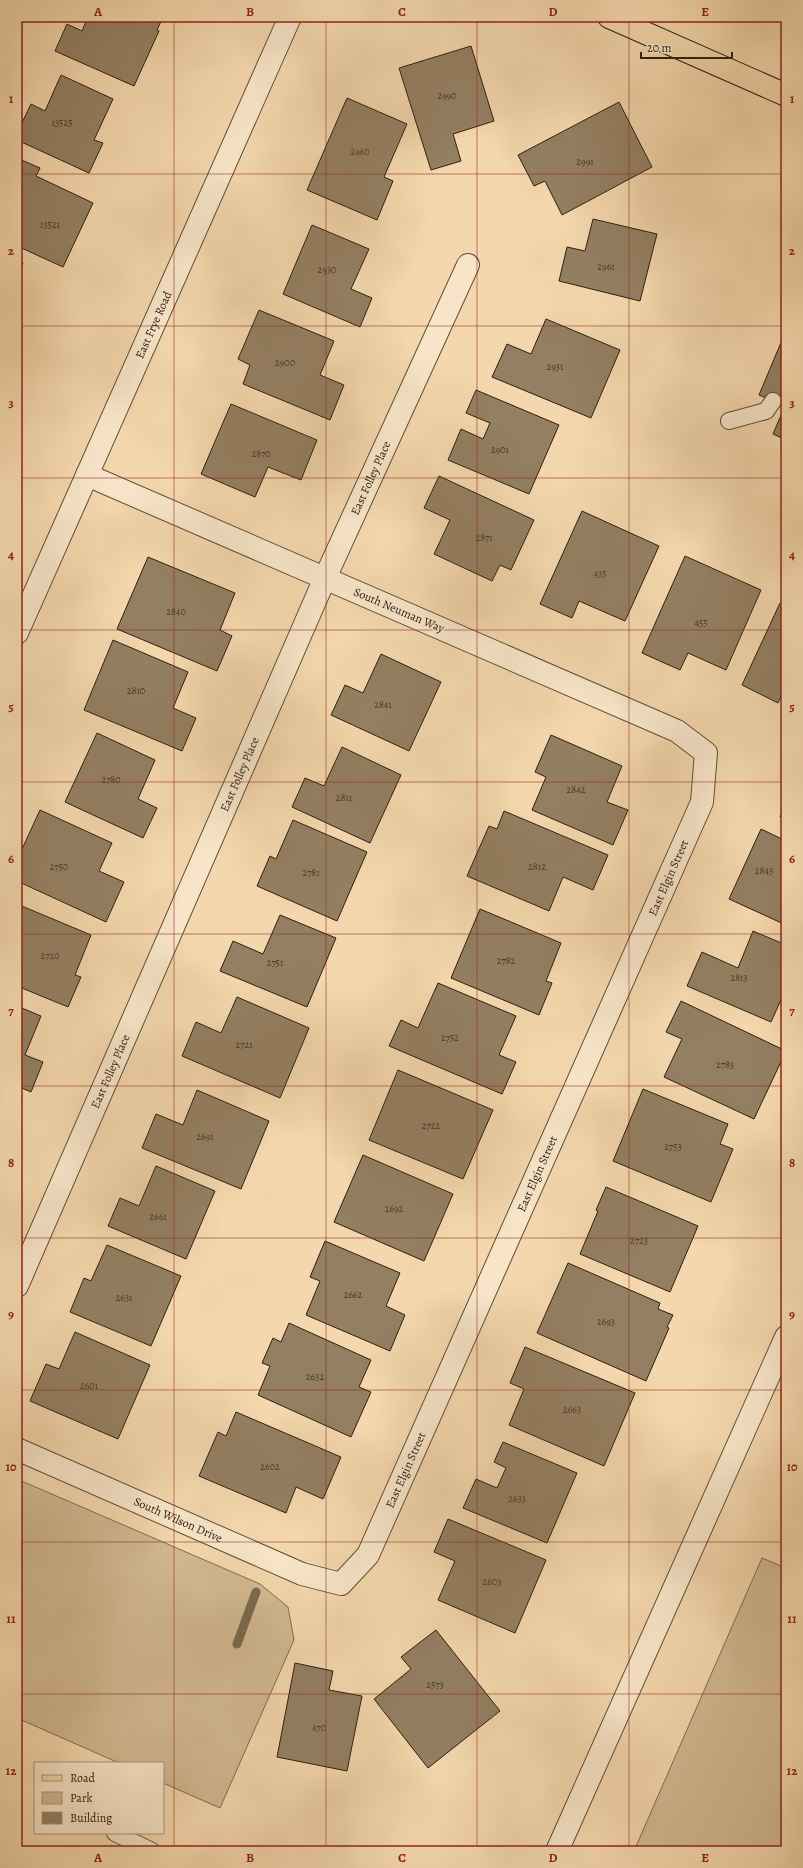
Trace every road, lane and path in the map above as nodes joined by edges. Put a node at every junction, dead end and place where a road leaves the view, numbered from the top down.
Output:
1 (290, 17) edge
2 (609, 17) edge
3 (786, 95) edge
4 (468, 265) dead end
5 (773, 401) dead end
6 (729, 421) dead end
7 (87, 475) junction
8 (325, 578) junction
9 (17, 633) edge
10 (706, 753) joint
11 (17, 1286) edge
12 (786, 1337) edge
13 (17, 1449) edge
14 (342, 1584) joint
15 (117, 1834) edge
16 (152, 1851) edge
17 (557, 1851) edge

1 - 7 street, East Frye Road
2 - 3 main road
4 - 8 street, East Folley Place
5 - 6 lane
7 - 8 street, South Neuman Way
7 - 9 street, East Frye Road
8 - 10 street, South Neuman Way
8 - 11 street, East Folley Place
10 - 14 street, East Elgin Street
12 - 17 street
13 - 14 street, South Wilson Drive
15 - 16 lane

